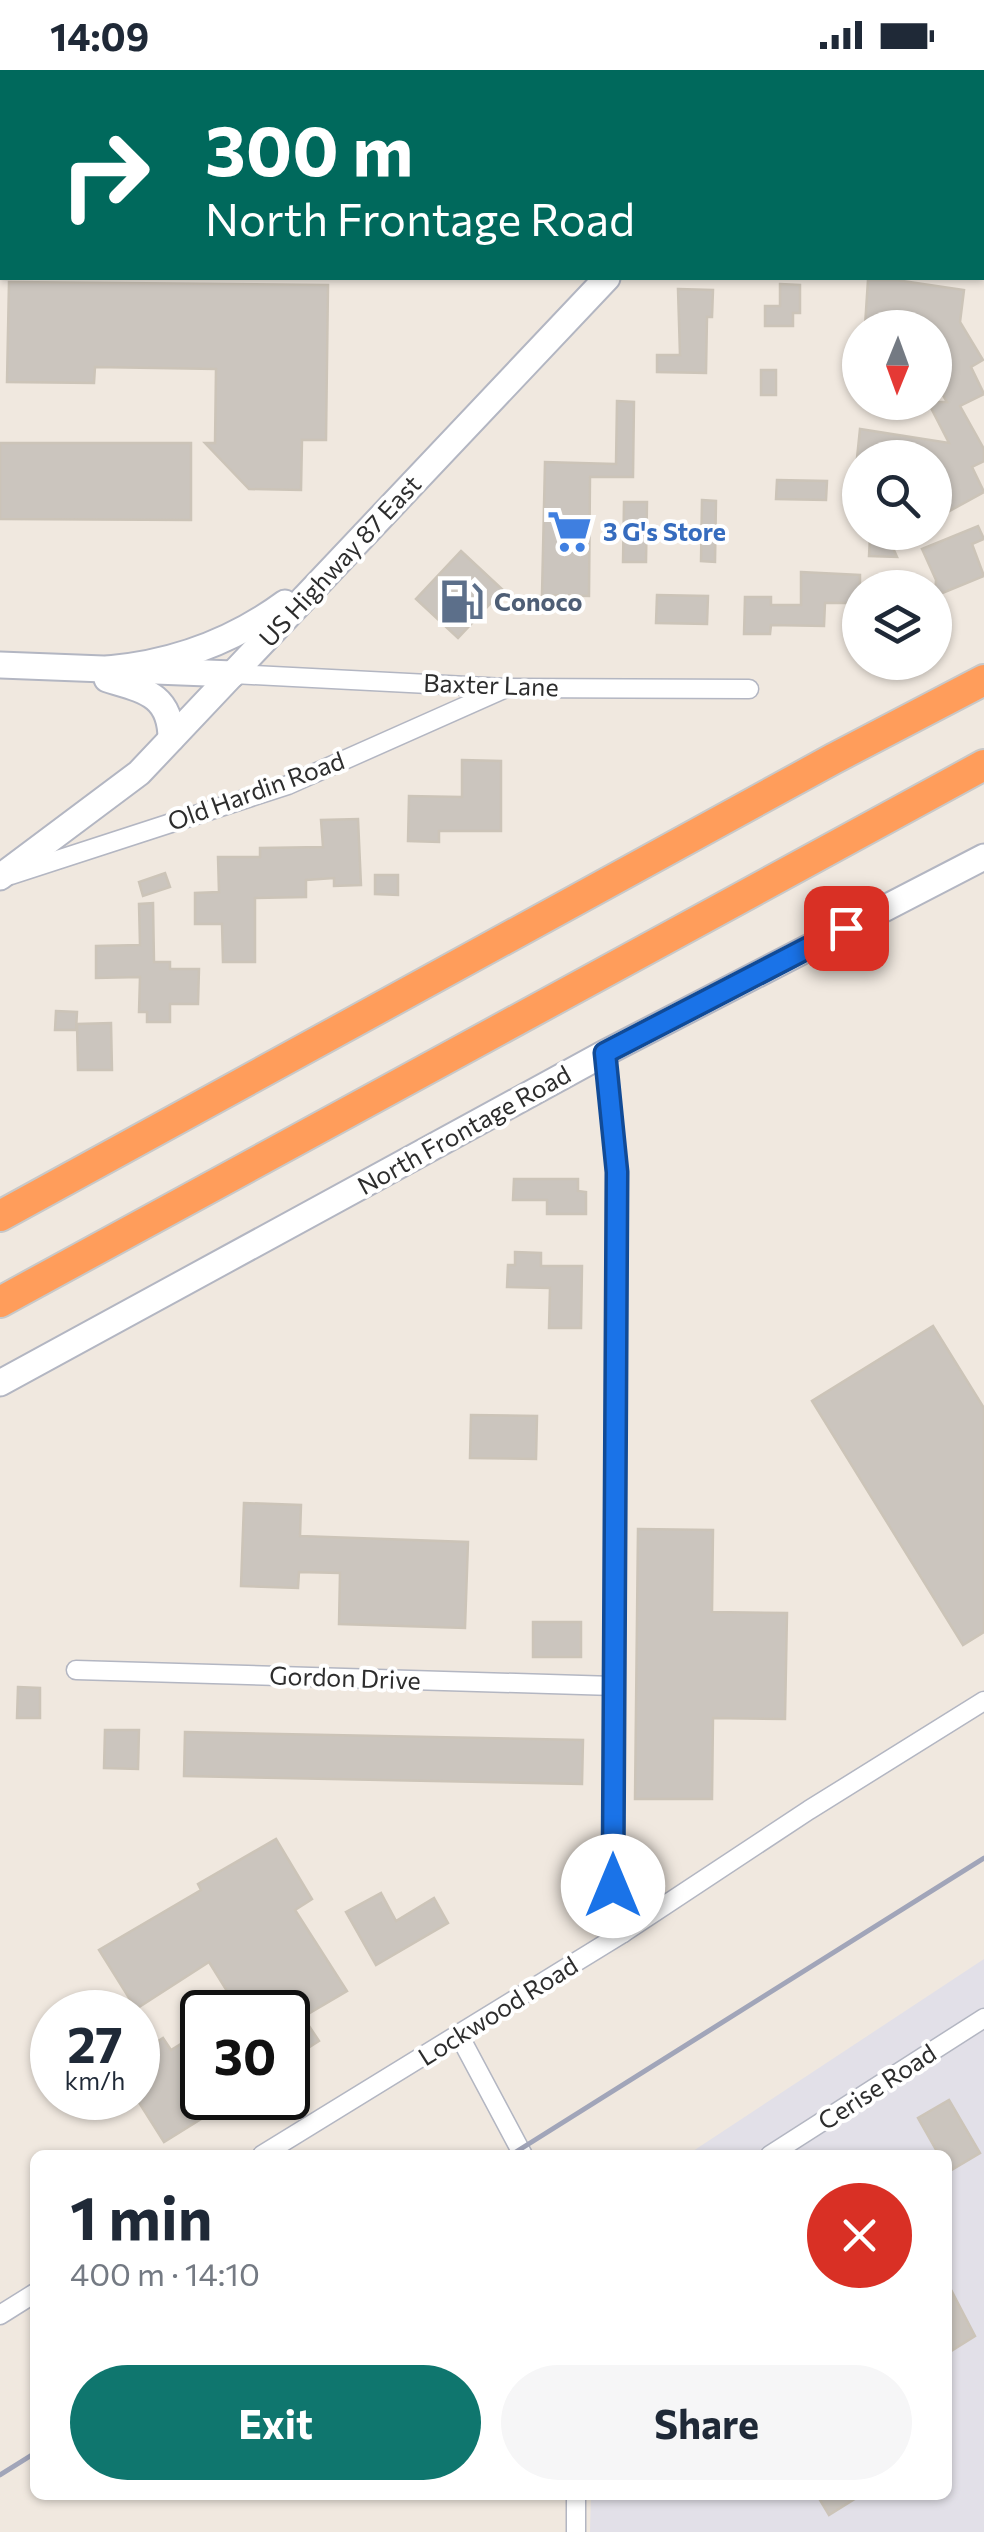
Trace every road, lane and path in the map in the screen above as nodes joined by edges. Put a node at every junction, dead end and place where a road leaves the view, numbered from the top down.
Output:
1 (605, 280) edge
2 (337, 564) junction
3 (0, 665) edge
4 (984, 667) edge
5 (68, 668) junction
6 (108, 670) junction
7 (233, 674) junction
8 (984, 680) edge
9 (506, 688) junction
10 (749, 688) dead end
11 (172, 739) junction
12 (832, 759) junction
13 (984, 765) edge
14 (984, 856) edge
15 (0, 878) edge
16 (605, 1053) junction
17 (0, 1216) edge
18 (0, 1302) edge
19 (0, 1383) edge
20 (76, 1670) dead end
21 (614, 1686) junction
22 (984, 1701) edge
23 (623, 1933) junction
24 (984, 2018) edge
25 (460, 2035) junction
26 (270, 2150) edge
27 (520, 2150) edge
28 (778, 2150) edge
29 (30, 2296) edge
30 (0, 2314) edge
31 (576, 2500) edge
32 (576, 2532) edge

1 - 2 street, US Highway 87 East
2 - 6 street
2 - 7 street, US Highway 87 East
3 - 5 street
4 - 12 highway
5 - 6 street
5 - 11 street
6 - 7 street
7 - 9 street, Baxter Lane
7 - 11 street, Old Hardin Road
8 - 12 highway
9 - 10 street, Baxter Lane
9 - 15 street, Old Hardin Road
11 - 15 street, Old Hardin Road
12 - 17 highway
13 - 18 highway
14 - 16 street, North Frontage Road
16 - 19 street, North Frontage Road
16 - 21 street
20 - 21 street, Gordon Drive
21 - 23 street
22 - 23 street, Lockwood Road
23 - 25 street, Lockwood Road
24 - 28 street, Cerise Road
25 - 26 street, Lockwood Road
25 - 27 street
29 - 30 street
31 - 32 street

